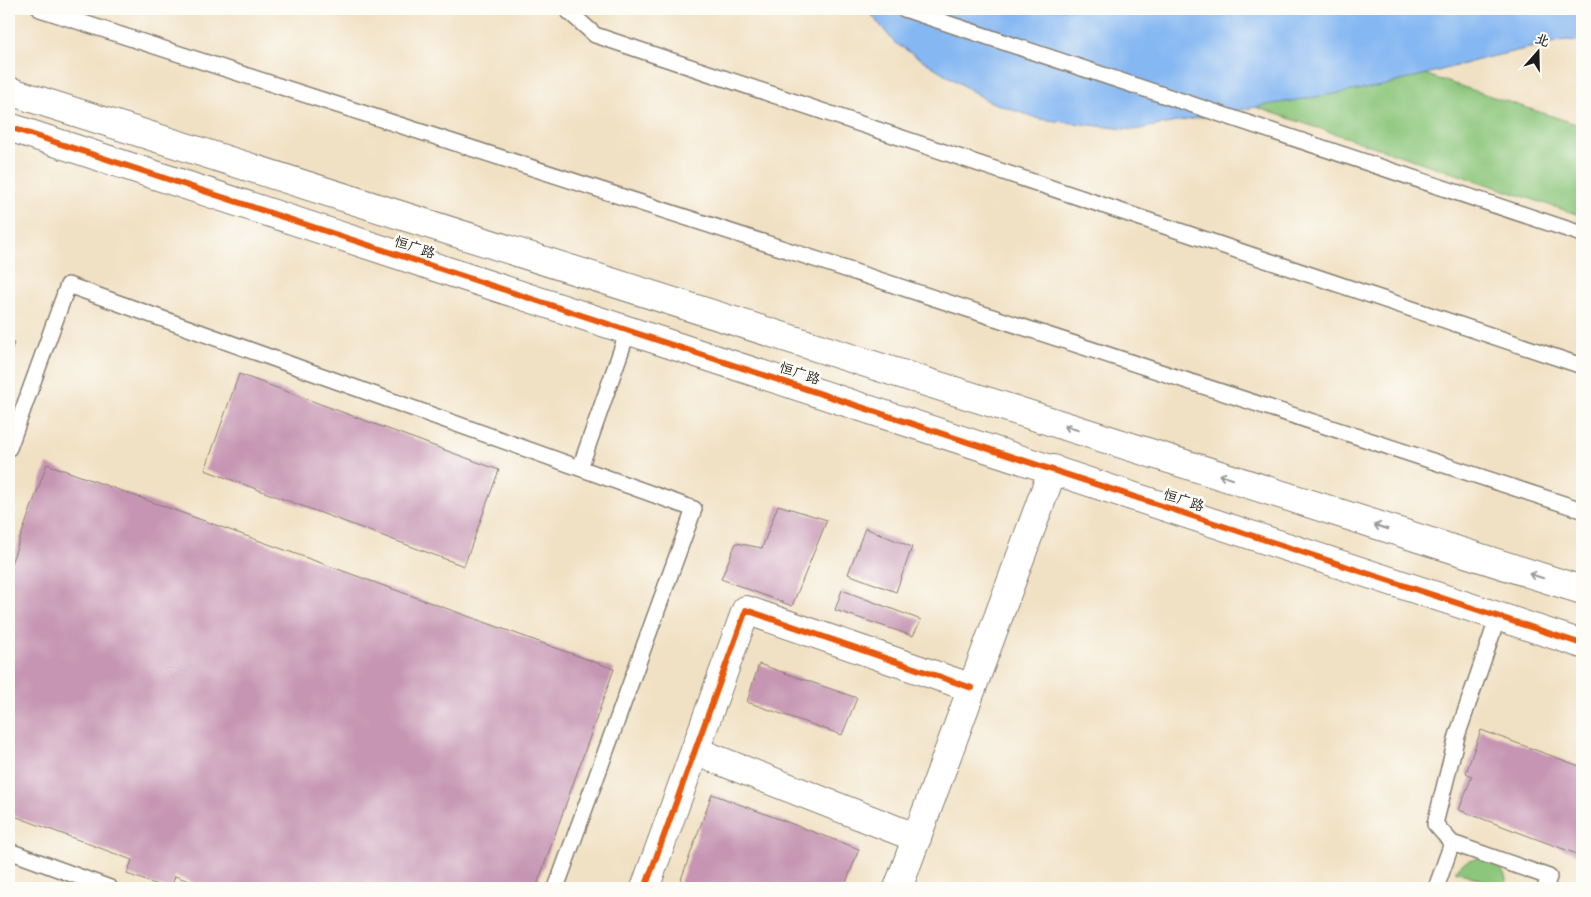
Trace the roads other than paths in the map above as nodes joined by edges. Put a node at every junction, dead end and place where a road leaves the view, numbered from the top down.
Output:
1 (40, 9) edge
2 (566, 9) edge
3 (904, 9) edge
4 (9, 91) edge
5 (9, 128) edge
6 (1582, 234) edge
7 (628, 331) junction
8 (1582, 366) edge
9 (9, 448) edge
10 (580, 468) junction
11 (1053, 469) junction
12 (1582, 510) edge
13 (1582, 590) edge
14 (1498, 617) junction
15 (1582, 644) edge
16 (972, 688) junction
17 (695, 751) junction
18 (917, 838) junction
19 (1452, 843) junction
20 (9, 851) edge
21 (110, 888) edge
22 (556, 888) edge
23 (645, 888) edge
24 (898, 888) edge
25 (1436, 888) edge
26 (1545, 888) edge

1 - 12 lane
2 - 8 lane
3 - 6 lane
13 -> 4 street, 恒广路
5 - 7 street, 恒广路
7 - 10 lane
7 - 11 street, 恒广路
9 - 10 lane
10 - 22 lane
11 - 14 street, 恒广路
11 - 16 street
14 - 15 street, 恒广路
14 - 19 lane
16 - 17 street
16 - 18 street
17 - 18 street
17 - 23 street
18 - 24 street
19 - 25 lane
19 - 26 lane
20 - 21 lane

